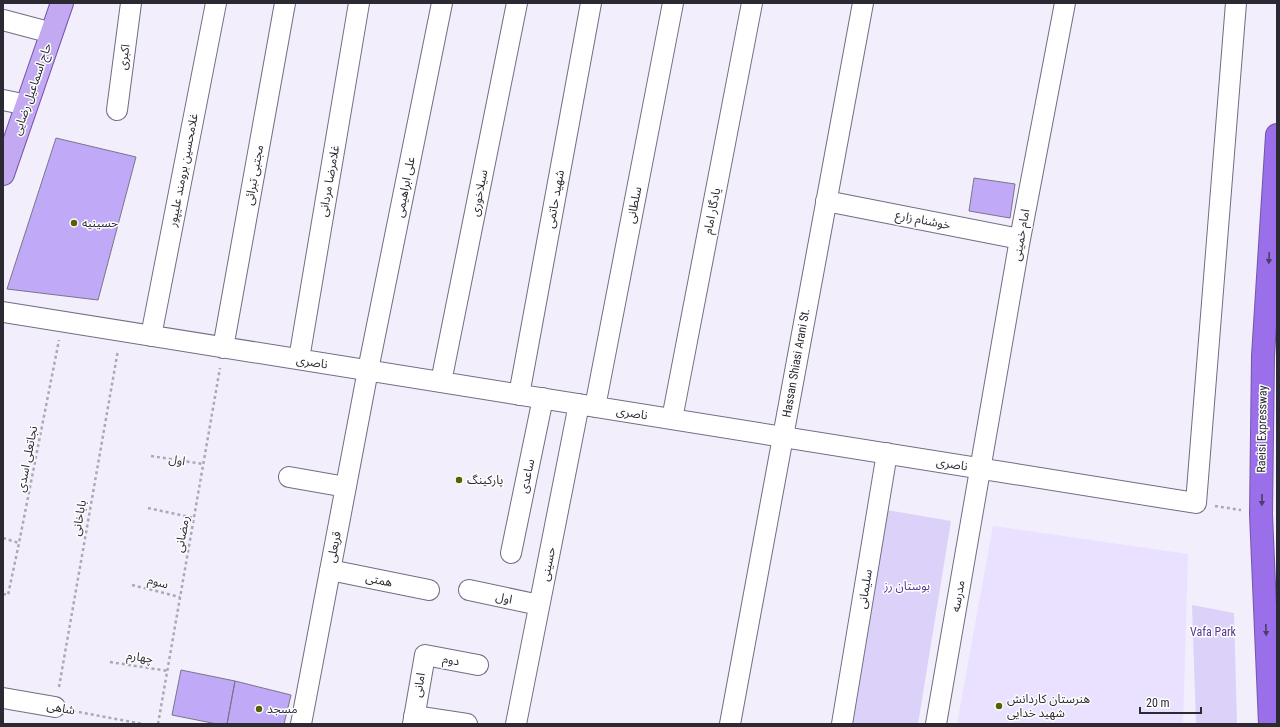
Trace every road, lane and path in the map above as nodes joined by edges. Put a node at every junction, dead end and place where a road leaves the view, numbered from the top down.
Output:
1 (62, 3) edge
2 (131, 3) edge
3 (216, 3) edge
4 (284, 3) edge
5 (359, 3) edge
6 (442, 3) edge
7 (517, 3) edge
8 (591, 3) edge
9 (673, 3) edge
10 (752, 3) edge
11 (862, 3) edge
12 (1065, 3) edge
13 (1236, 3) edge
14 (3, 20) edge
15 (52, 32) junction
16 (3, 100) edge
17 (27, 105) junction
18 (117, 110) dead end
19 (1277, 135) edge
20 (3, 174) edge
21 (826, 201) junction
22 (1020, 239) junction
23 (3, 312) edge
24 (62, 322) junction
25 (121, 331) junction
26 (151, 336) junction
27 (223, 348) junction
28 (299, 360) junction
29 (368, 370) junction
30 (441, 382) junction
31 (519, 395) junction
32 (543, 398) junction
33 (587, 406) junction
34 (672, 419) junction
35 (782, 437) junction
36 (887, 453) junction
37 (151, 456) dead end
38 (203, 464) junction
39 (980, 468) junction
40 (289, 477) dead end
41 (346, 487) junction
42 (1196, 503) junction
43 (148, 508) dead end
44 (1261, 514) junction
45 (194, 518) junction
46 (3, 538) edge
47 (19, 543) junction
48 (511, 553) dead end
49 (330, 570) junction
50 (132, 585) dead end
51 (429, 590) dead end
52 (469, 590) dead end
53 (3, 594) edge
54 (180, 597) junction
55 (540, 605) junction
56 (424, 655) joint
57 (110, 662) dead end
58 (478, 665) dead end
59 (168, 670) junction
60 (3, 698) edge
61 (55, 707) junction
62 (414, 720) edge
63 (143, 724) edge
64 (158, 724) edge
65 (301, 724) edge
66 (467, 724) edge
67 (516, 724) edge
68 (730, 724) edge
69 (842, 724) edge
70 (936, 724) edge
71 (1270, 724) edge

1 - 15 main road, حاج اسماعیل رضایی
2 - 18 street, اکبری
3 - 26 street, غلامحسین برومند علیپور
4 - 27 street, مجتبی تبرائی
5 - 28 street, غلامرضا مردانی
6 - 29 street, علی ابراهیمی
7 - 30 street, سیلاخوری
8 - 31 street, شهید حاتمی
9 - 33 street, سلطانی
10 - 34 street, یادگار امام
11 - 21 street, Hassan Shiasi Arani St.
12 - 22 street, امام خمینی
13 - 42 street
14 - 15 street
15 - 17 main road, حاج اسماعیل رضایی
16 - 17 street
17 - 20 main road, حاج اسماعیل رضایی
19 -> 44 highway, Raeisi Expressway
21 - 22 street, خوشنام زارع
21 - 35 street, Hassan Shiasi Arani St.
22 - 39 street, امام خمینی
23 - 24 street, ناصری
24 - 25 street, ناصری
24 - 47 path, نجاتعلی اسدی
25 - 26 street, ناصری
25 - 61 path, باباخانی
26 - 27 street, ناصری
27 - 28 street, ناصری
27 - 38 path, رمضانی
28 - 29 street, ناصری
29 - 30 street, ناصری
29 - 41 street, قربعلی
30 - 31 street, ناصری
31 - 32 street, ناصری
32 - 33 street, ناصری
32 - 48 street, ساعدی
33 - 34 street, ناصری
33 - 55 street, حسینی
34 - 35 street, ناصری
35 - 36 street, ناصری
35 - 68 street, Hassan Shiasi Arani St.
36 - 39 street, ناصری
36 - 69 street, سلیمانی
37 - 38 path, اول
38 - 45 path, رمضانی
39 - 42 street, ناصری
39 - 70 street, مدرسه
40 - 41 street
41 - 49 street, قربعلی
42 - 44 path
43 - 45 path
44 -> 71 highway, Raeisi Expressway
45 - 54 path, رمضانی
46 - 47 path
47 - 53 path, نجاتعلی اسدی
49 - 51 street, همتی
49 - 65 street, قربعلی
50 - 54 path, سوم
52 - 55 street, اول
54 - 59 path, رمضانی
55 - 67 street, حسینی
56 - 58 street, دوم
56 - 62 street, امانی
57 - 59 path, چهارم
59 - 64 path, رمضانی
60 - 61 street, شاهی
61 - 63 path, شاهی
62 - 66 street, امانی

